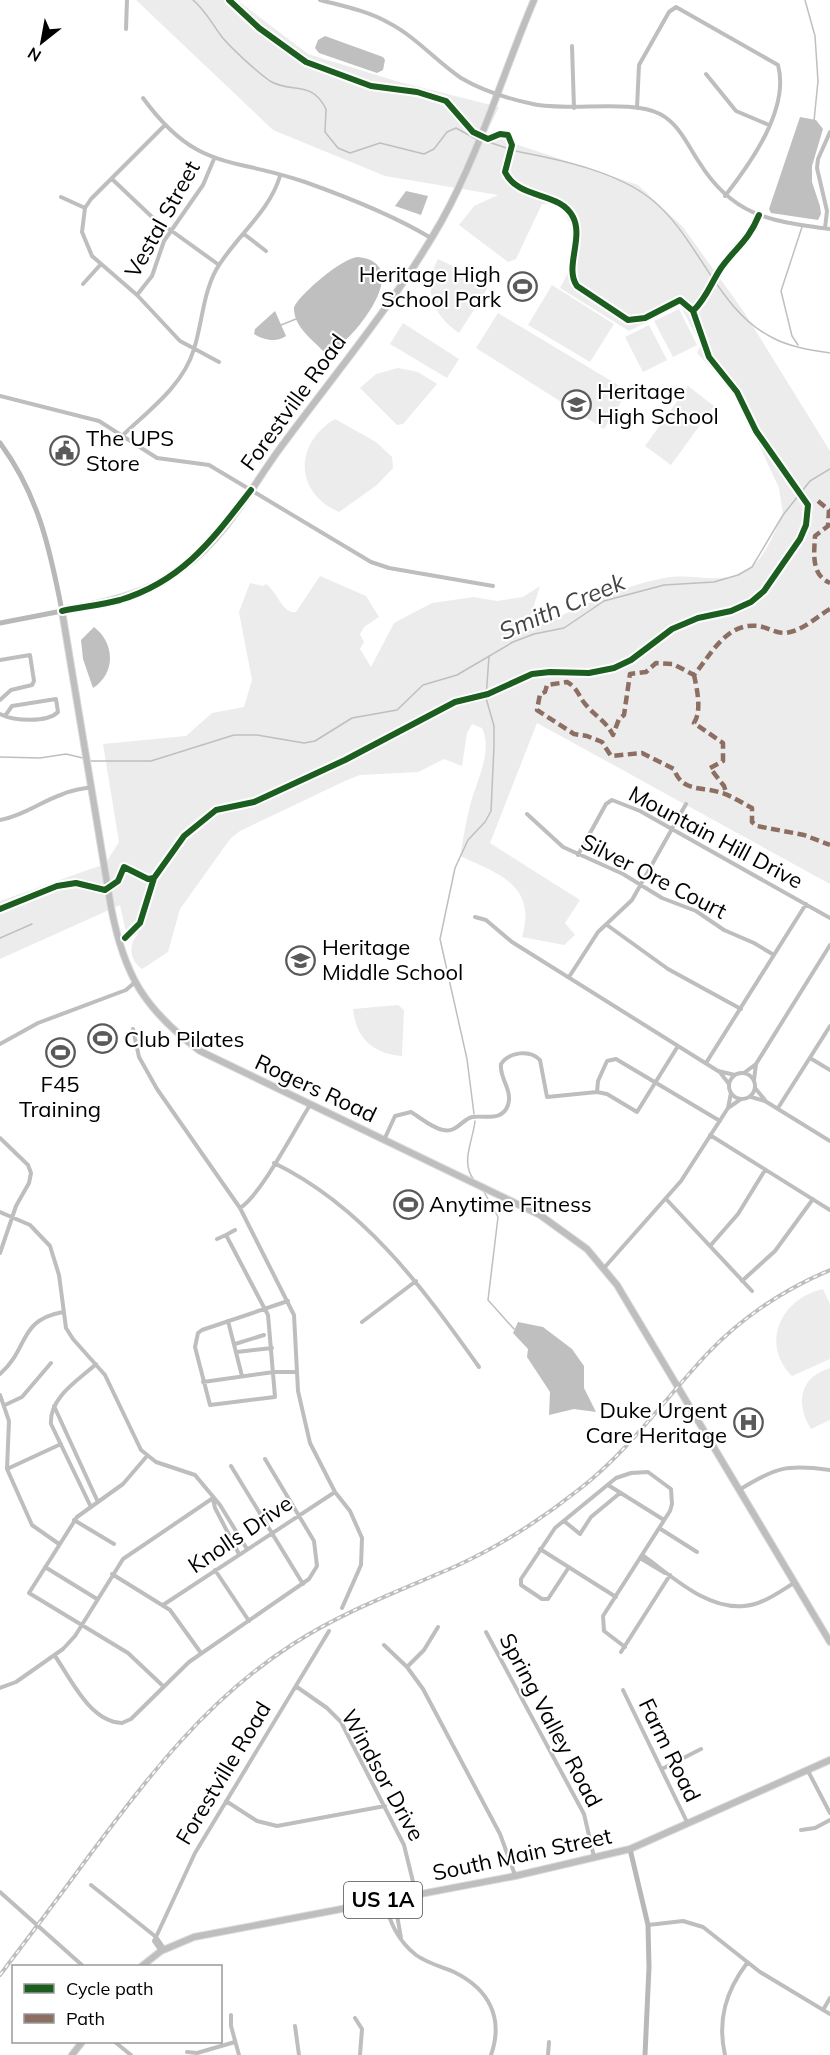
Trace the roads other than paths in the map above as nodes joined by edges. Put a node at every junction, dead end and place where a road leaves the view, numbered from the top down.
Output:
1 (127, 0) edge
2 (321, 0) edge
3 (534, 0) edge
4 (126, 29) dead end
5 (572, 46) dead end
6 (706, 74) dead end
7 (497, 94) junction
8 (143, 98) dead end
9 (574, 108) junction
10 (637, 108) junction
11 (165, 125) junction
12 (770, 125) junction
13 (830, 132) edge
14 (214, 159) junction
15 (280, 176) junction
16 (112, 179) junction
17 (724, 196) junction
18 (61, 197) dead end
19 (85, 208) junction
20 (827, 229) edge
21 (171, 231) junction
22 (244, 234) junction
23 (431, 238) junction
24 (266, 251) dead end
25 (101, 264) junction
26 (219, 265) junction
27 (83, 284) dead end
28 (137, 295) junction
29 (195, 349) junction
30 (219, 362) dead end
31 (0, 396) edge
32 (122, 436) junction
33 (0, 442) edge
34 (251, 490) junction
35 (493, 586) dead end
36 (62, 611) junction
37 (0, 623) edge
38 (0, 660) edge
39 (0, 700) edge
40 (2, 715) edge
41 (92, 787) junction
42 (686, 804) dead end
43 (527, 814) dead end
44 (0, 820) edge
45 (671, 830) junction
46 (578, 855) junction
47 (640, 885) junction
48 (806, 904) junction
49 (476, 917) dead end
50 (830, 918) edge
51 (607, 925) junction
52 (830, 945) edge
53 (774, 955) junction
54 (569, 977) junction
55 (134, 983) junction
56 (741, 1009) junction
57 (830, 1026) edge
58 (133, 1029) dead end
59 (0, 1044) edge
60 (678, 1046) junction
61 (810, 1058) junction
62 (706, 1063) junction
63 (756, 1064) junction
64 (830, 1070) edge
65 (718, 1071) junction
66 (744, 1073) junction
67 (735, 1075) junction
68 (754, 1080) junction
69 (657, 1081) junction
70 (729, 1084) junction
71 (755, 1088) junction
72 (597, 1092) junction
73 (731, 1094) junction
74 (751, 1097) junction
75 (741, 1100) junction
76 (765, 1101) junction
77 (310, 1105) junction
78 (728, 1108) junction
79 (778, 1108) junction
80 (720, 1121) junction
81 (711, 1135) junction
82 (0, 1138) edge
83 (384, 1140) junction
84 (830, 1141) edge
85 (274, 1163) junction
86 (765, 1170) junction
87 (813, 1199) junction
88 (667, 1200) junction
89 (240, 1208) junction
90 (830, 1210) edge
91 (0, 1212) edge
92 (13, 1216) junction
93 (235, 1230) dead end
94 (226, 1235) junction
95 (217, 1239) dead end
96 (710, 1246) junction
97 (0, 1253) edge
98 (604, 1268) junction
99 (416, 1281) junction
100 (742, 1281) junction
101 (752, 1291) dead end
102 (288, 1301) junction
103 (265, 1309) junction
104 (63, 1312) junction
105 (228, 1321) junction
106 (362, 1322) dead end
107 (264, 1335) dead end
108 (234, 1344) junction
109 (272, 1348) junction
110 (237, 1352) junction
111 (51, 1363) dead end
112 (96, 1364) junction
113 (479, 1366) dead end
114 (274, 1372) junction
115 (297, 1372) junction
116 (0, 1374) edge
117 (242, 1376) junction
118 (203, 1382) junction
119 (0, 1395) edge
120 (5, 1405) junction
121 (54, 1406) junction
122 (61, 1444) junction
123 (147, 1456) junction
124 (265, 1459) dead end
125 (231, 1466) dead end
126 (7, 1469) junction
127 (830, 1470) edge
128 (608, 1485) junction
129 (739, 1491) junction
130 (335, 1492) junction
131 (620, 1492) junction
132 (213, 1498) junction
133 (97, 1500) junction
134 (90, 1506) junction
135 (298, 1514) junction
136 (74, 1520) junction
137 (664, 1520) junction
138 (564, 1521) junction
139 (659, 1528) junction
140 (272, 1533) junction
141 (58, 1544) junction
142 (114, 1544) dead end
143 (247, 1549) junction
144 (540, 1549) junction
145 (697, 1552) dead end
146 (239, 1554) junction
147 (641, 1557) junction
148 (45, 1567) junction
149 (568, 1567) junction
150 (215, 1570) junction
151 (112, 1574) junction
152 (668, 1574) junction
153 (795, 1583) junction
154 (303, 1584) junction
155 (616, 1596) junction
156 (98, 1599) junction
157 (163, 1605) junction
158 (342, 1608) dead end
159 (249, 1621) junction
160 (82, 1625) junction
161 (438, 1627) dead end
162 (329, 1631) dead end
163 (486, 1632) dead end
164 (830, 1642) edge
165 (384, 1646) dead end
166 (625, 1647) junction
167 (621, 1652) dead end
168 (201, 1653) junction
169 (55, 1656) junction
170 (407, 1668) junction
171 (163, 1686) junction
172 (297, 1687) junction
173 (0, 1688) edge
174 (622, 1690) dead end
175 (701, 1749) dead end
176 (830, 1760) edge
177 (662, 1769) junction
178 (808, 1771) junction
179 (226, 1801) junction
180 (384, 1806) junction
181 (830, 1813) edge
182 (830, 1820) edge
183 (688, 1825) junction
184 (801, 1830) dead end
185 (630, 1849) junction
186 (594, 1859) junction
187 (515, 1876) junction
188 (91, 1885) dead end
189 (0, 1892) edge
190 (416, 1894) junction
191 (394, 1898) junction
192 (384, 1900) junction
193 (648, 1924) junction
194 (156, 1937) junction
195 (401, 1939) junction
196 (161, 1951) junction
197 (747, 1963) junction
198 (82, 1965) edge
199 (143, 1965) edge
200 (830, 1998) edge
201 (823, 2010) junction
202 (830, 2014) edge
203 (231, 2015) dead end
204 (355, 2018) dead end
205 (295, 2026) dead end
206 (235, 2042) junction
207 (549, 2042) dead end
208 (81, 2043) edge
209 (116, 2043) edge
210 (187, 2052) dead end
211 (72, 2055) edge
212 (131, 2055) edge
213 (239, 2055) edge
214 (299, 2055) edge
215 (360, 2055) edge
216 (491, 2055) edge
217 (548, 2055) edge
218 (645, 2055) edge
219 (725, 2055) edge

1 - 4 street
2 - 7 street
3 - 7 main road, Forestville Road
5 - 9 street
6 - 12 street
7 - 9 street
7 - 23 main road, Forestville Road
8 - 11 street
9 - 10 street
10 - 12 street
10 - 17 street
11 - 14 street
11 - 16 street
12 - 17 street
13 - 20 street
14 - 15 street
14 - 21 street, Vestal Street
15 - 22 street
15 - 23 street
16 - 19 street
16 - 21 street
17 - 20 street
18 - 19 street
19 - 25 street
21 - 26 street
21 - 28 street, Vestal Street
22 - 24 street
22 - 26 street
23 - 34 main road, Forestville Road
25 - 27 street
25 - 28 street
26 - 29 street
28 - 29 street
29 - 30 street
29 - 32 street
31 - 32 street
32 - 34 street
33 - 36 main road, Rogers Road
34 - 35 street
34 - 36 main road, Forestville Road
36 - 37 main road
36 - 41 main road, Rogers Road
38 - 39 street
40 - 40 street
41 - 44 street
41 - 55 main road, Rogers Road
42 - 45 street
43 - 46 street, Silver Ore Court
45 - 46 street, Mountain Hill Drive
45 - 47 street
45 - 48 street, Mountain Hill Drive
46 - 47 street, Silver Ore Court
47 - 51 street
47 - 53 street, Silver Ore Court
48 - 50 street, Mountain Hill Drive
48 - 53 street
49 - 54 street
51 - 54 street
51 - 56 street
52 - 63 street
53 - 56 street
54 - 60 street
55 - 59 street
55 - 77 main road, Rogers Road
56 - 62 street
57 - 61 street
58 - 89 street
60 - 62 street
60 - 69 street
61 - 64 street
61 - 79 street
62 - 65 street
63 - 66 street
63 - 68 street
65 - 67 street
65 - 70 street
66 - 67 street
66 - 68 street
67 - 70 street
68 - 71 street
69 - 72 street
69 - 72 street
69 - 80 street
70 - 73 street
71 - 74 street
71 - 76 street
72 - 83 street
73 - 75 street
73 - 78 street
74 - 75 street
74 - 76 street
75 - 78 street
76 - 79 street
77 - 83 main road, Rogers Road
77 - 85 street
78 - 80 street
79 - 84 street
80 - 81 street
81 - 86 street
81 - 88 street
82 - 92 street
83 - 98 main road, Rogers Road
85 - 89 street
85 - 99 street
86 - 87 street
86 - 96 street
87 - 90 street
87 - 100 street
88 - 96 street
88 - 98 street
89 - 102 street
91 - 92 street
92 - 97 street
92 - 104 street
93 - 94 street
94 - 95 street
94 - 103 street
96 - 100 street
98 - 129 main road, Rogers Road
99 - 106 street
99 - 113 street
100 - 101 street
102 - 103 street
102 - 115 street
103 - 105 street
103 - 109 street
104 - 112 street
104 - 116 street
105 - 108 street
105 - 118 street
107 - 108 street
108 - 110 street
109 - 110 street
109 - 114 street
110 - 117 street
111 - 120 street
112 - 121 street
112 - 123 street
114 - 115 street
114 - 117 street
114 - 118 street
115 - 130 street
117 - 118 street
119 - 120 street
120 - 126 street
121 - 122 street
121 - 133 street
122 - 126 street
122 - 134 street
123 - 132 street
123 - 133 street
124 - 135 street
125 - 140 street
126 - 141 street
127 - 129 street
128 - 131 street
128 - 137 street
128 - 138 street
129 - 153 main road, Rogers Road
130 - 135 street, Knolls Drive
130 - 158 street
131 - 137 street
131 - 138 street
132 - 143 street
132 - 146 street
132 - 151 street
133 - 134 street
134 - 136 street
135 - 140 street, Knolls Drive
135 - 154 street
136 - 141 street
136 - 142 street
137 - 139 street
138 - 144 street
139 - 145 street
139 - 147 street
140 - 143 street, Knolls Drive
140 - 154 street
141 - 148 street
143 - 146 street, Knolls Drive
144 - 149 street
144 - 149 street
146 - 150 street, Knolls Drive
147 - 152 street
147 - 155 street
148 - 156 street
148 - 160 street
149 - 155 street
150 - 157 street, Knolls Drive
150 - 159 street
151 - 156 street
151 - 157 street
152 - 153 street
152 - 166 street
153 - 164 main road, Rogers Road
154 - 159 street
155 - 166 street
156 - 160 street
157 - 168 street
159 - 168 street
160 - 169 street
160 - 171 street
161 - 170 street
162 - 172 street, Forestville Road
163 - 186 street, Spring Valley Road
165 - 170 street
166 - 167 street
168 - 171 street
169 - 171 street
169 - 173 street
170 - 187 street
172 - 179 street, Forestville Road
172 - 180 street, Windsor Drive
174 - 177 street, Farm Road
175 - 177 street
176 - 178 main road, South Main Street / US 1A
177 - 183 street, Farm Road
178 - 181 street
178 - 183 main road, South Main Street / US 1A
179 - 180 street
179 - 194 street, Forestville Road
180 - 190 street, Windsor Drive
182 - 184 street
183 - 185 main road, South Main Street / US 1A
185 - 186 main road, South Main Street / US 1A
185 - 193 main road
186 - 187 main road, South Main Street / US 1A
187 - 190 main road, South Main Street / US 1A
188 - 194 street
189 - 198 street
190 - 191 main road, South Main Street / US 1A
191 - 192 main road, South Main Street / US 1A
191 - 195 street
192 - 195 street
192 - 196 main road, South Main Street / US 1A
193 - 197 street
193 - 218 main road
194 - 196 street
195 - 216 street
196 - 199 main road, South Main Street / US 1A
197 - 201 street
197 - 219 street
200 - 201 street
201 - 202 street
203 - 206 street
204 - 215 street
205 - 214 street
206 - 210 street
206 - 213 street
207 - 217 street
208 - 211 main road
209 - 212 street

